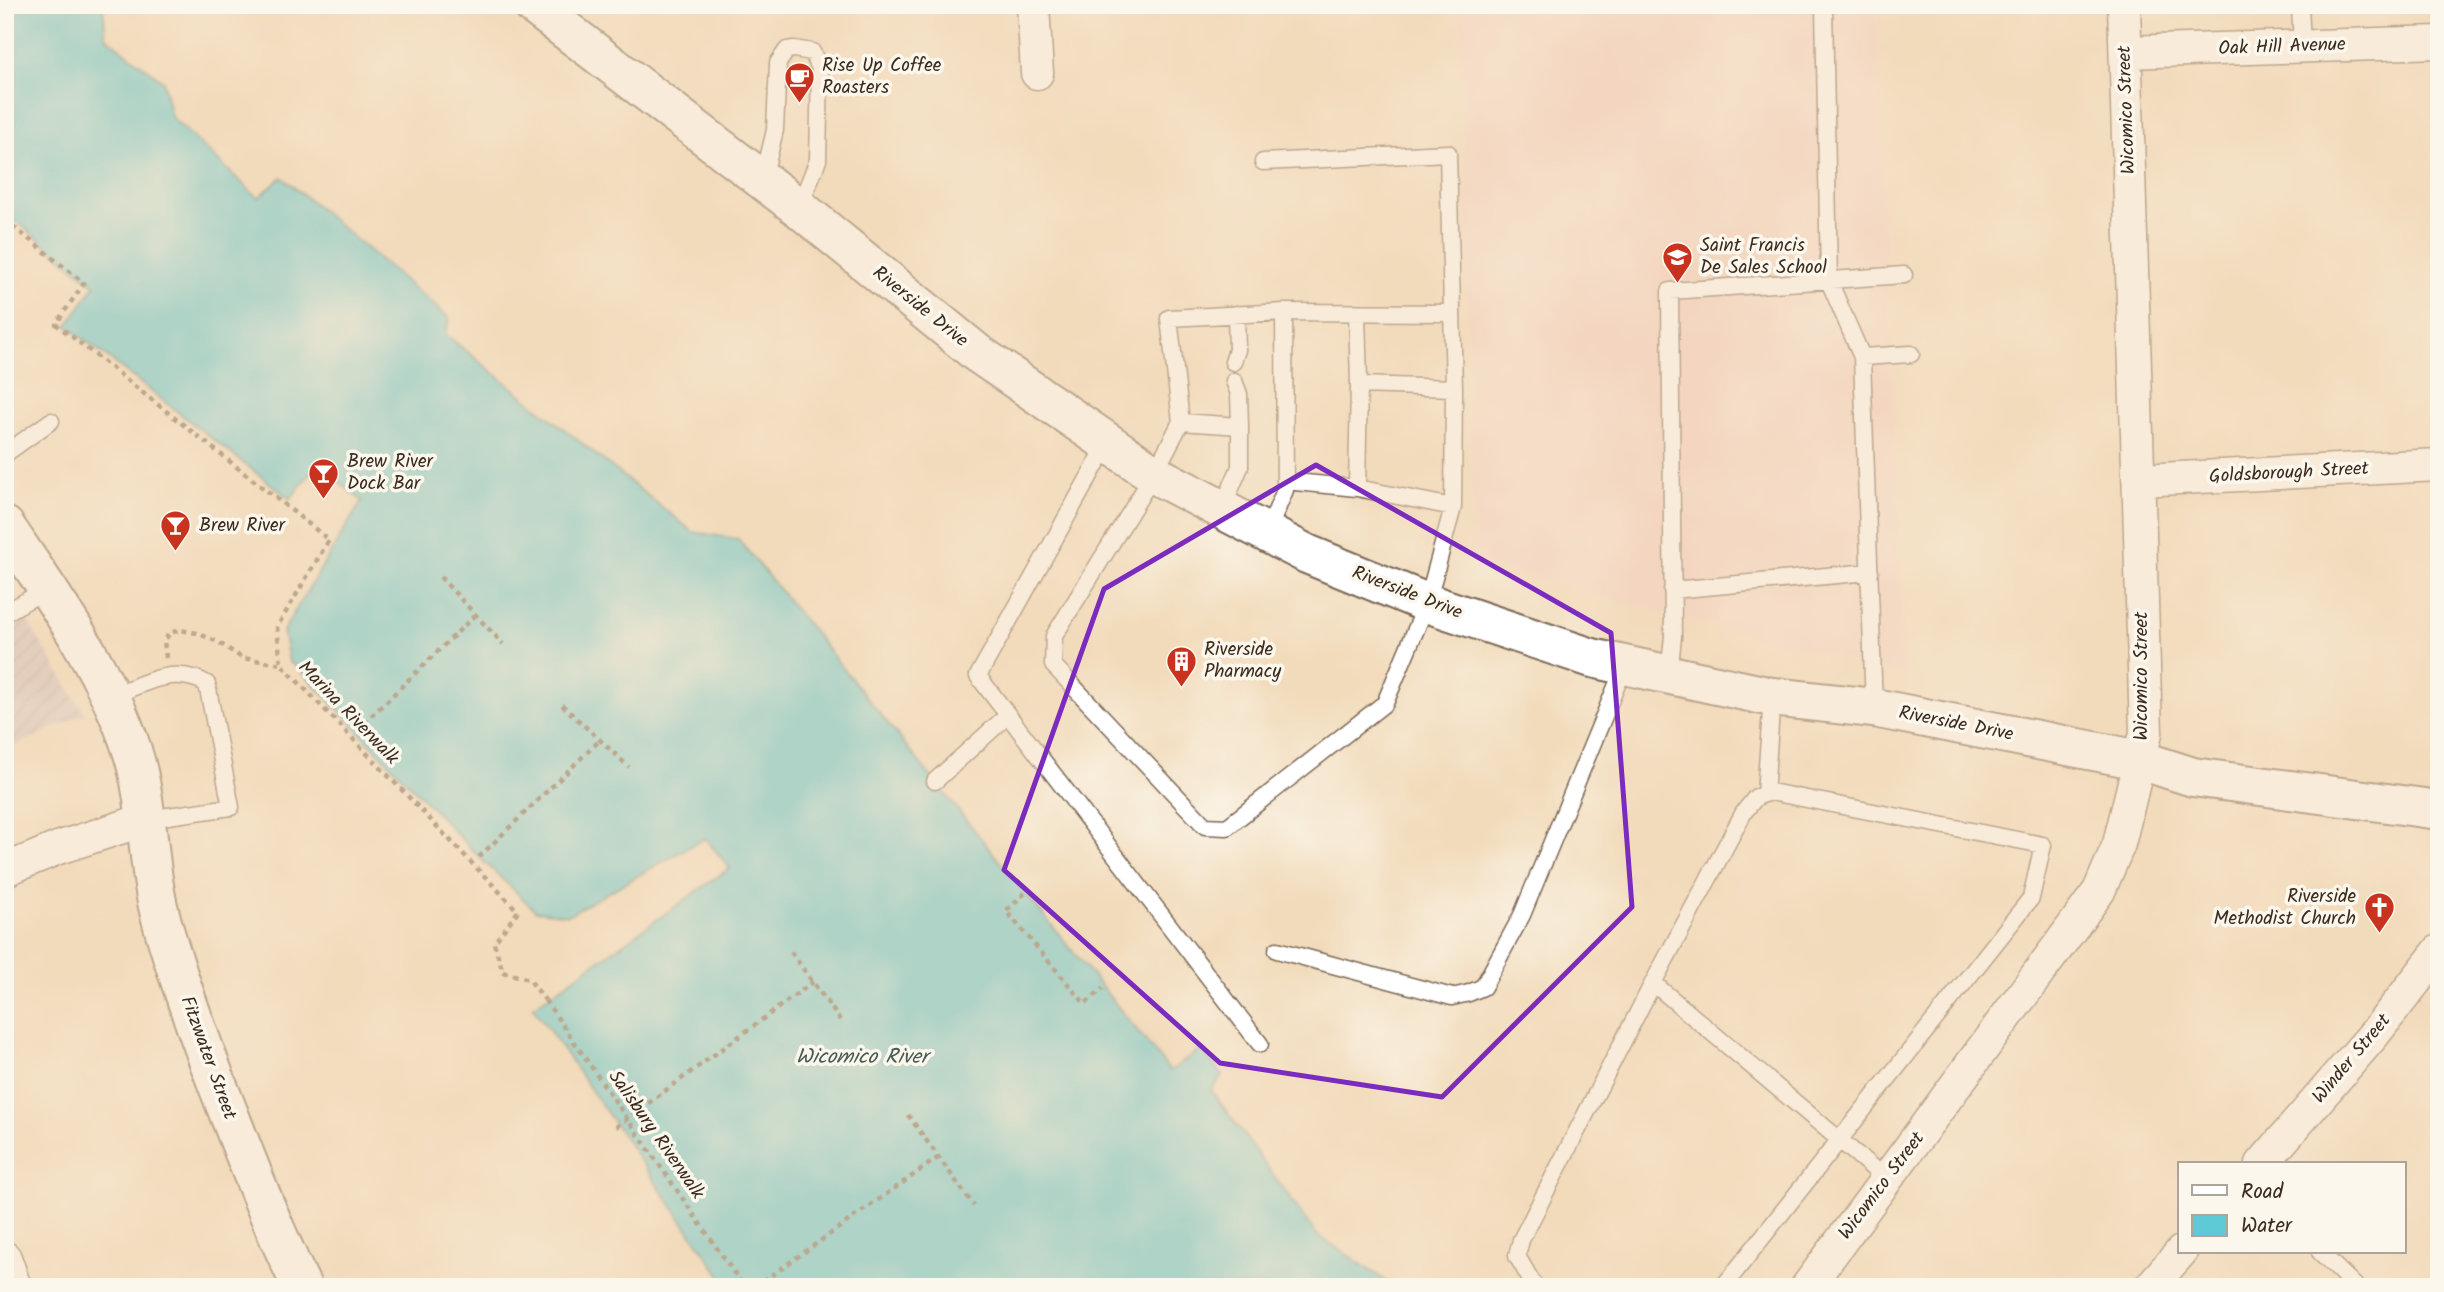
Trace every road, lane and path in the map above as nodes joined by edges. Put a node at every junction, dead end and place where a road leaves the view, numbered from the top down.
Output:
1 (533, 5) edge
2 (1033, 5) edge
3 (1824, 5) edge
4 (2124, 5) edge
5 (2300, 5) edge
6 (2439, 42) edge
7 (2302, 46) junction
8 (2126, 52) junction
9 (1037, 73) dead end
10 (1263, 162) dead end
11 (763, 180) junction
12 (799, 208) junction
13 (5, 220) edge
14 (1904, 275) dead end
15 (1829, 281) junction
16 (1284, 312) junction
17 (1357, 313) junction
18 (1452, 313) junction
19 (1236, 314) junction
20 (1911, 354) dead end
21 (1862, 357) junction
22 (1238, 358) dead end
23 (1240, 385) dead end
24 (1359, 385) junction
25 (1454, 388) junction
26 (51, 421) dead end
27 (1181, 422) junction
28 (1240, 426) junction
29 (1108, 443) junction
30 (5, 454) edge
31 (2439, 465) edge
32 (1154, 474) junction
33 (2139, 480) junction
34 (1285, 481) junction
35 (1357, 488) junction
36 (1453, 507) junction
37 (1222, 509) junction
38 (5, 526) edge
39 (1267, 533) junction
40 (1870, 572) junction
41 (440, 577) dead end
42 (47, 589) junction
43 (1672, 590) junction
44 (1427, 603) junction
45 (5, 613) edge
46 (475, 615) junction
47 (503, 644) dead end
48 (281, 664) junction
49 (1625, 665) junction
50 (170, 675) junction
51 (1669, 675) junction
52 (111, 697) junction
53 (1772, 697) junction
54 (562, 705) dead end
55 (1874, 708) junction
56 (1008, 715) junction
57 (357, 730) dead end
58 (600, 740) junction
59 (2140, 760) junction
60 (629, 767) dead end
61 (935, 781) dead end
62 (1765, 794) junction
63 (2439, 810) edge
64 (147, 819) junction
65 (479, 857) dead end
66 (5, 870) edge
67 (1025, 892) dead end
68 (1276, 950) dead end
69 (2439, 951) edge
70 (791, 952) dead end
71 (813, 982) junction
72 (1653, 984) junction
73 (1102, 988) dead end
74 (545, 1000) joint
75 (840, 1020) dead end
76 (1260, 1044) dead end
77 (908, 1115) dead end
78 (627, 1119) junction
79 (616, 1127) dead end
80 (1839, 1139) junction
81 (939, 1157) junction
82 (2264, 1162) edge
83 (1886, 1180) junction
84 (974, 1206) dead end
85 (2179, 1254) edge
86 (2322, 1254) edge
87 (5, 1258) edge
88 (15, 1287) edge
89 (302, 1287) edge
90 (744, 1287) edge
91 (755, 1287) edge
92 (1535, 1287) edge
93 (1723, 1287) edge
94 (1807, 1287) edge
95 (2150, 1287) edge
96 (2356, 1287) edge

1 - 11 street, Riverside Drive
2 - 9 street
3 - 15 lane
4 - 8 street, Wicomico Street
5 - 7 lane
6 - 7 street, Oak Hill Avenue
7 - 8 street, Oak Hill Avenue
8 - 33 street, Wicomico Street
10 - 18 lane
11 - 12 street, Riverside Drive
11 - 12 lane
12 - 29 street, Riverside Drive
13 - 48 path, Marina Riverwalk
14 - 15 lane
15 - 21 lane
15 - 43 lane
16 - 17 lane
16 - 19 lane
16 - 34 lane
17 - 18 lane
17 - 24 lane
18 - 25 lane
19 - 22 lane
19 - 27 lane
20 - 21 lane
21 - 40 lane
23 - 28 lane
24 - 25 lane
24 - 35 lane
25 - 36 lane
26 - 30 lane
27 - 28 lane
27 - 32 lane
28 - 37 lane
29 - 32 street, Riverside Drive
29 - 56 lane
31 - 33 street, Goldsborough Street
32 - 37 street, Riverside Drive
32 - 44 lane
33 - 59 street, Wicomico Street
34 - 35 lane
34 - 39 lane
35 - 36 lane
36 - 44 lane
37 - 39 street, Riverside Drive
38 - 42 street, Fitzwater Street
39 - 44 street, Riverside Drive
40 - 43 lane
40 - 55 lane
41 - 46 path
42 - 45 lane
42 - 52 street, Fitzwater Street
43 - 51 lane
44 - 49 street, Riverside Drive
46 - 47 path
46 - 57 path
48 - 50 path
48 - 74 path, Marina Riverwalk
49 - 51 street, Riverside Drive
49 - 68 lane
50 - 52 lane
50 - 64 lane
51 - 53 street, Riverside Drive
52 - 64 street, Fitzwater Street
53 - 55 street, Riverside Drive
53 - 62 lane
54 - 58 path
55 - 59 street, Riverside Drive
56 - 61 lane
56 - 76 lane
58 - 60 path
58 - 65 path
59 - 63 street, Riverside Drive
59 - 83 street, Wicomico Street
62 - 72 lane
62 - 80 lane
64 - 66 street
64 - 89 street, Fitzwater Street
67 - 73 path
69 - 82 street, Winder Street
70 - 71 path
71 - 75 path
71 - 78 path
72 - 80 lane
72 - 92 lane
74 - 78 path, Salisbury Riverwalk, bridge
77 - 81 path
78 - 79 path
78 - 90 path, Salisbury Riverwalk, bridge
80 - 83 lane
80 - 93 lane
81 - 84 path
81 - 91 path
83 - 94 street, Wicomico Street
85 - 95 street
86 - 96 lane
87 - 88 street

